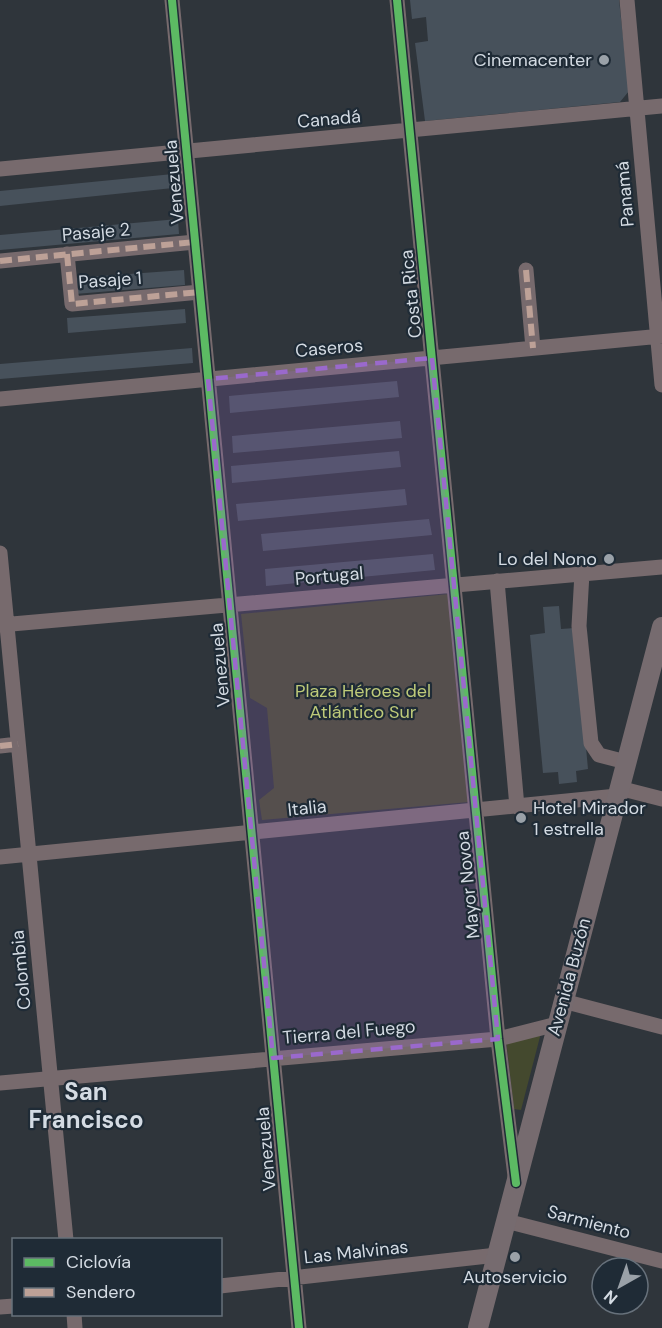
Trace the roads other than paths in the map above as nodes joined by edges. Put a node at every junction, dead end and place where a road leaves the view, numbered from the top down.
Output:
1 (172, 0) edge
2 (397, 0) edge
3 (627, 0) edge
4 (662, 106) edge
5 (637, 109) junction
6 (410, 130) junction
7 (186, 152) junction
8 (0, 169) edge
9 (195, 242) junction
10 (67, 254) junction
11 (0, 261) edge
12 (526, 270) dead end
13 (200, 292) junction
14 (660, 336) edge
15 (533, 348) junction
16 (432, 358) junction
17 (208, 379) junction
18 (662, 385) edge
19 (0, 399) edge
20 (0, 553) edge
21 (662, 567) edge
22 (582, 573) junction
23 (497, 581) junction
24 (454, 584) junction
25 (230, 605) junction
26 (3, 624) edge
27 (662, 627) edge
28 (18, 744) junction
29 (0, 746) edge
30 (626, 762) junction
31 (618, 792) junction
32 (662, 799) edge
33 (517, 807) junction
34 (476, 811) junction
35 (251, 833) junction
36 (29, 854) junction
37 (0, 856) edge
38 (563, 1001) junction
39 (557, 1024) junction
40 (662, 1027) edge
41 (498, 1039) junction
42 (273, 1058) junction
43 (51, 1078) junction
44 (0, 1083) edge
45 (516, 1183) junction
46 (506, 1221) junction
47 (66, 1238) edge
48 (497, 1255) junction
49 (662, 1261) edge
50 (294, 1278) junction
51 (222, 1286) edge
52 (299, 1328) edge
53 (478, 1328) edge

1 - 7 street, Venezuela
2 - 6 street, Costa Rica
3 - 5 street, Panamá
4 - 5 street, Canadá
5 - 6 street, Canadá
5 - 14 street, Panamá
6 - 7 street, Canadá
6 - 16 street, Costa Rica
7 - 8 street, Canadá
7 - 9 street, Venezuela
9 - 10 street, Pasaje 2
9 - 13 street, Venezuela
10 - 11 street, Pasaje 2
10 - 13 street, Pasaje 1
12 - 15 street
13 - 17 street, Venezuela
14 - 15 street, Caseros
14 - 18 street, Panamá
15 - 16 street, Caseros
16 - 17 street, Caseros
16 - 24 street, Costa Rica
17 - 19 street, Caseros
17 - 25 street, Venezuela
20 - 26 street, Colombia
21 - 22 street, Portugal
22 - 23 street, Portugal
22 - 30 street
23 - 24 street, Portugal
23 - 33 street
24 - 25 street, Portugal
24 - 34 street, Mayor Novoa
25 - 26 street, Portugal
25 - 35 street, Venezuela
26 - 28 street, Colombia
27 - 30 main road, Avenida Buzón
28 - 29 street
28 - 36 street, Colombia
30 - 31 main road, Avenida Buzón
31 - 32 street
31 - 33 street, Italia
31 - 38 main road, Avenida Buzón
33 - 34 street, Italia
34 - 35 street, Italia
34 - 41 street, Mayor Novoa
35 - 36 street, Italia
35 - 42 street, Venezuela
36 - 37 street, Italia
36 - 43 street, Colombia
38 - 39 main road, Avenida Buzón
38 - 40 street
39 - 41 street, Tierra del Fuego
39 - 45 main road, Avenida Buzón
41 - 42 street, Tierra del Fuego
41 - 45 street, Mayor Novoa
42 - 43 street, Tierra del Fuego
42 - 50 street, Venezuela
43 - 44 street, Tierra del Fuego
43 - 47 street, Colombia
45 - 46 main road, Avenida Buzón
46 - 48 main road, Avenida Buzón
46 - 49 street, Sarmiento
48 - 50 street, Las Malvinas
48 - 53 main road, Avenida Buzón
50 - 51 street, Las Malvinas
50 - 52 street, Venezuela

